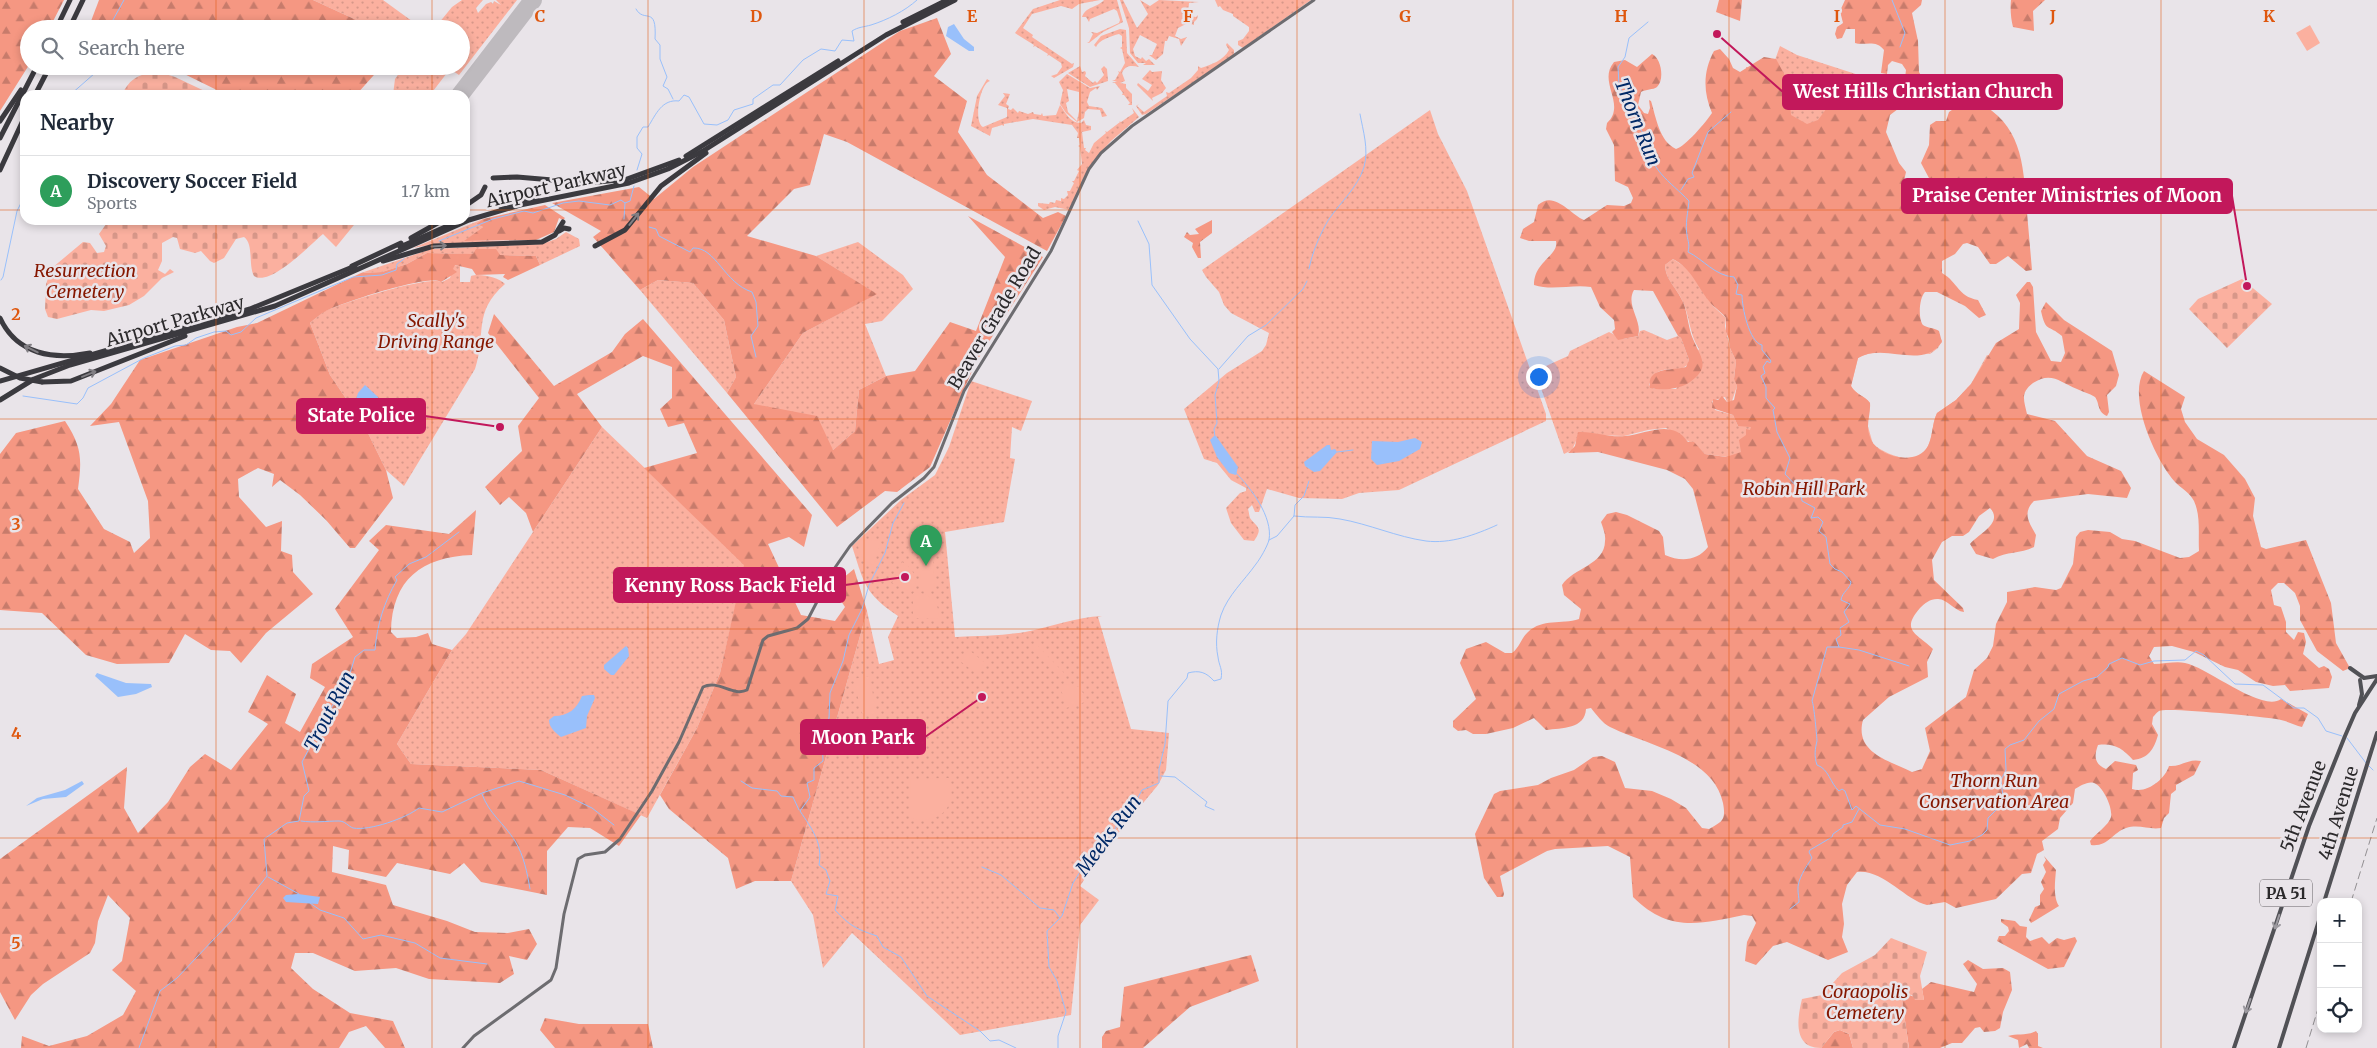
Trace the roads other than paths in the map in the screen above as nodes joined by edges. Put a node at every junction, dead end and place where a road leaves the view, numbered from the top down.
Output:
1 (70, 0) edge
2 (83, 0) edge
3 (947, 0) edge
4 (956, 0) edge
5 (1314, 0) edge
6 (60, 20) edge
7 (73, 20) edge
8 (30, 75) edge
9 (32, 75) edge
10 (46, 75) edge
11 (20, 90) edge
12 (20, 90) edge
13 (24, 90) edge
14 (38, 90) edge
15 (20, 98) edge
16 (0, 121) edge
17 (745, 125) junction
18 (20, 127) edge
19 (0, 138) edge
20 (0, 170) edge
21 (638, 176) junction
22 (492, 178) dead end
23 (485, 187) dead end
24 (470, 203) edge
25 (470, 217) edge
26 (470, 222) edge
27 (563, 222) dead end
28 (435, 225) edge
29 (450, 225) edge
30 (462, 225) edge
31 (569, 229) dead end
32 (559, 231) junction
33 (602, 243) junction
34 (595, 246) dead end
35 (600, 253) dead end
36 (343, 276) junction
37 (305, 288) junction
38 (257, 312) junction
39 (0, 318) edge
40 (164, 334) junction
41 (0, 368) edge
42 (0, 382) edge
43 (0, 400) edge
44 (2350, 668) dead end
45 (2377, 677) edge
46 (2360, 680) dead end
47 (2355, 713) junction
48 (2377, 733) edge
49 (2325, 898) edge
50 (2317, 927) edge
51 (463, 1048) edge
52 (2234, 1048) edge
53 (2279, 1048) edge

1 - 6 highway
2 - 7 highway
3 - 21 highway, Airport Parkway
4 - 17 highway, Airport Parkway
5 - 51 main road, Beaver Grade Road
8 - 11 highway
9 - 13 highway
10 - 14 highway
12 - 16 highway
15 - 19 highway
17 - 26 highway, Airport Parkway
33 -> 17 highway
18 - 20 highway
21 - 22 highway
21 - 25 highway, Airport Parkway
23 - 24 highway
27 - 32 highway
28 - 37 highway
29 - 37 highway, Airport Parkway
30 - 36 highway, Airport Parkway
31 - 32 highway
36 -> 32 highway
33 - 34 highway
33 - 35 highway
36 - 38 highway, Airport Parkway
37 - 40 highway, Airport Parkway
41 -> 38 highway, bridge
38 - 43 highway, Airport Parkway
40 -> 39 highway
40 - 42 highway, Airport Parkway
44 - 45 main road
45 - 47 main road, 5th Avenue / PA 51
46 - 47 main road
47 -> 52 main road, 5th Avenue / PA 51
48 - 49 main road, 4th Avenue / PA 51
50 - 53 main road, PA 51

